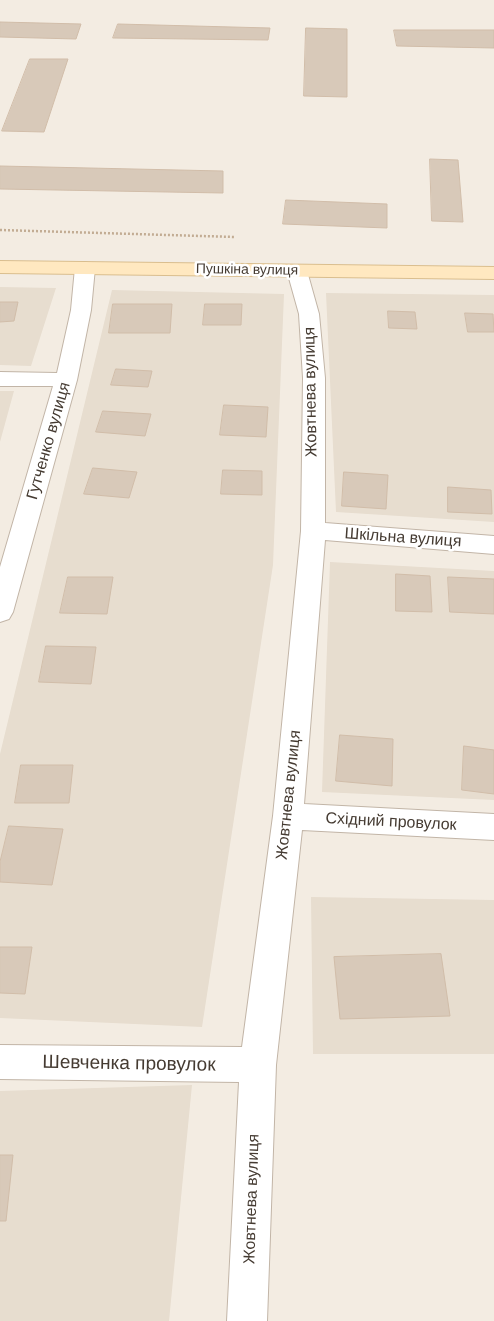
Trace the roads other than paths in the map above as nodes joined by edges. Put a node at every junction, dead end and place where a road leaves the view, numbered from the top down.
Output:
1 (0, 267) edge
2 (85, 268) junction
3 (297, 271) junction
4 (494, 273) edge
5 (0, 379) edge
6 (66, 380) junction
7 (312, 531) junction
8 (494, 545) edge
9 (0, 612) edge
10 (288, 816) junction
11 (494, 828) edge
12 (0, 1062) edge
13 (258, 1065) junction
14 (247, 1321) edge

1 - 2 main road, Пушкіна вулиця
2 - 3 main road, Пушкіна вулиця
2 - 6 street, Гутченко вулиця
3 - 4 main road, Пушкіна вулиця
3 - 7 street, Жовтнева вулиця
5 - 6 street
6 - 9 street, Гутченко вулиця
7 - 8 street, Шкільна вулиця
7 - 10 street, Жовтнева вулиця
10 - 11 street, Східний провулок
10 - 13 street, Жовтнева вулиця
12 - 13 street, Шевченка провулок
13 - 14 street, Жовтнева вулиця

